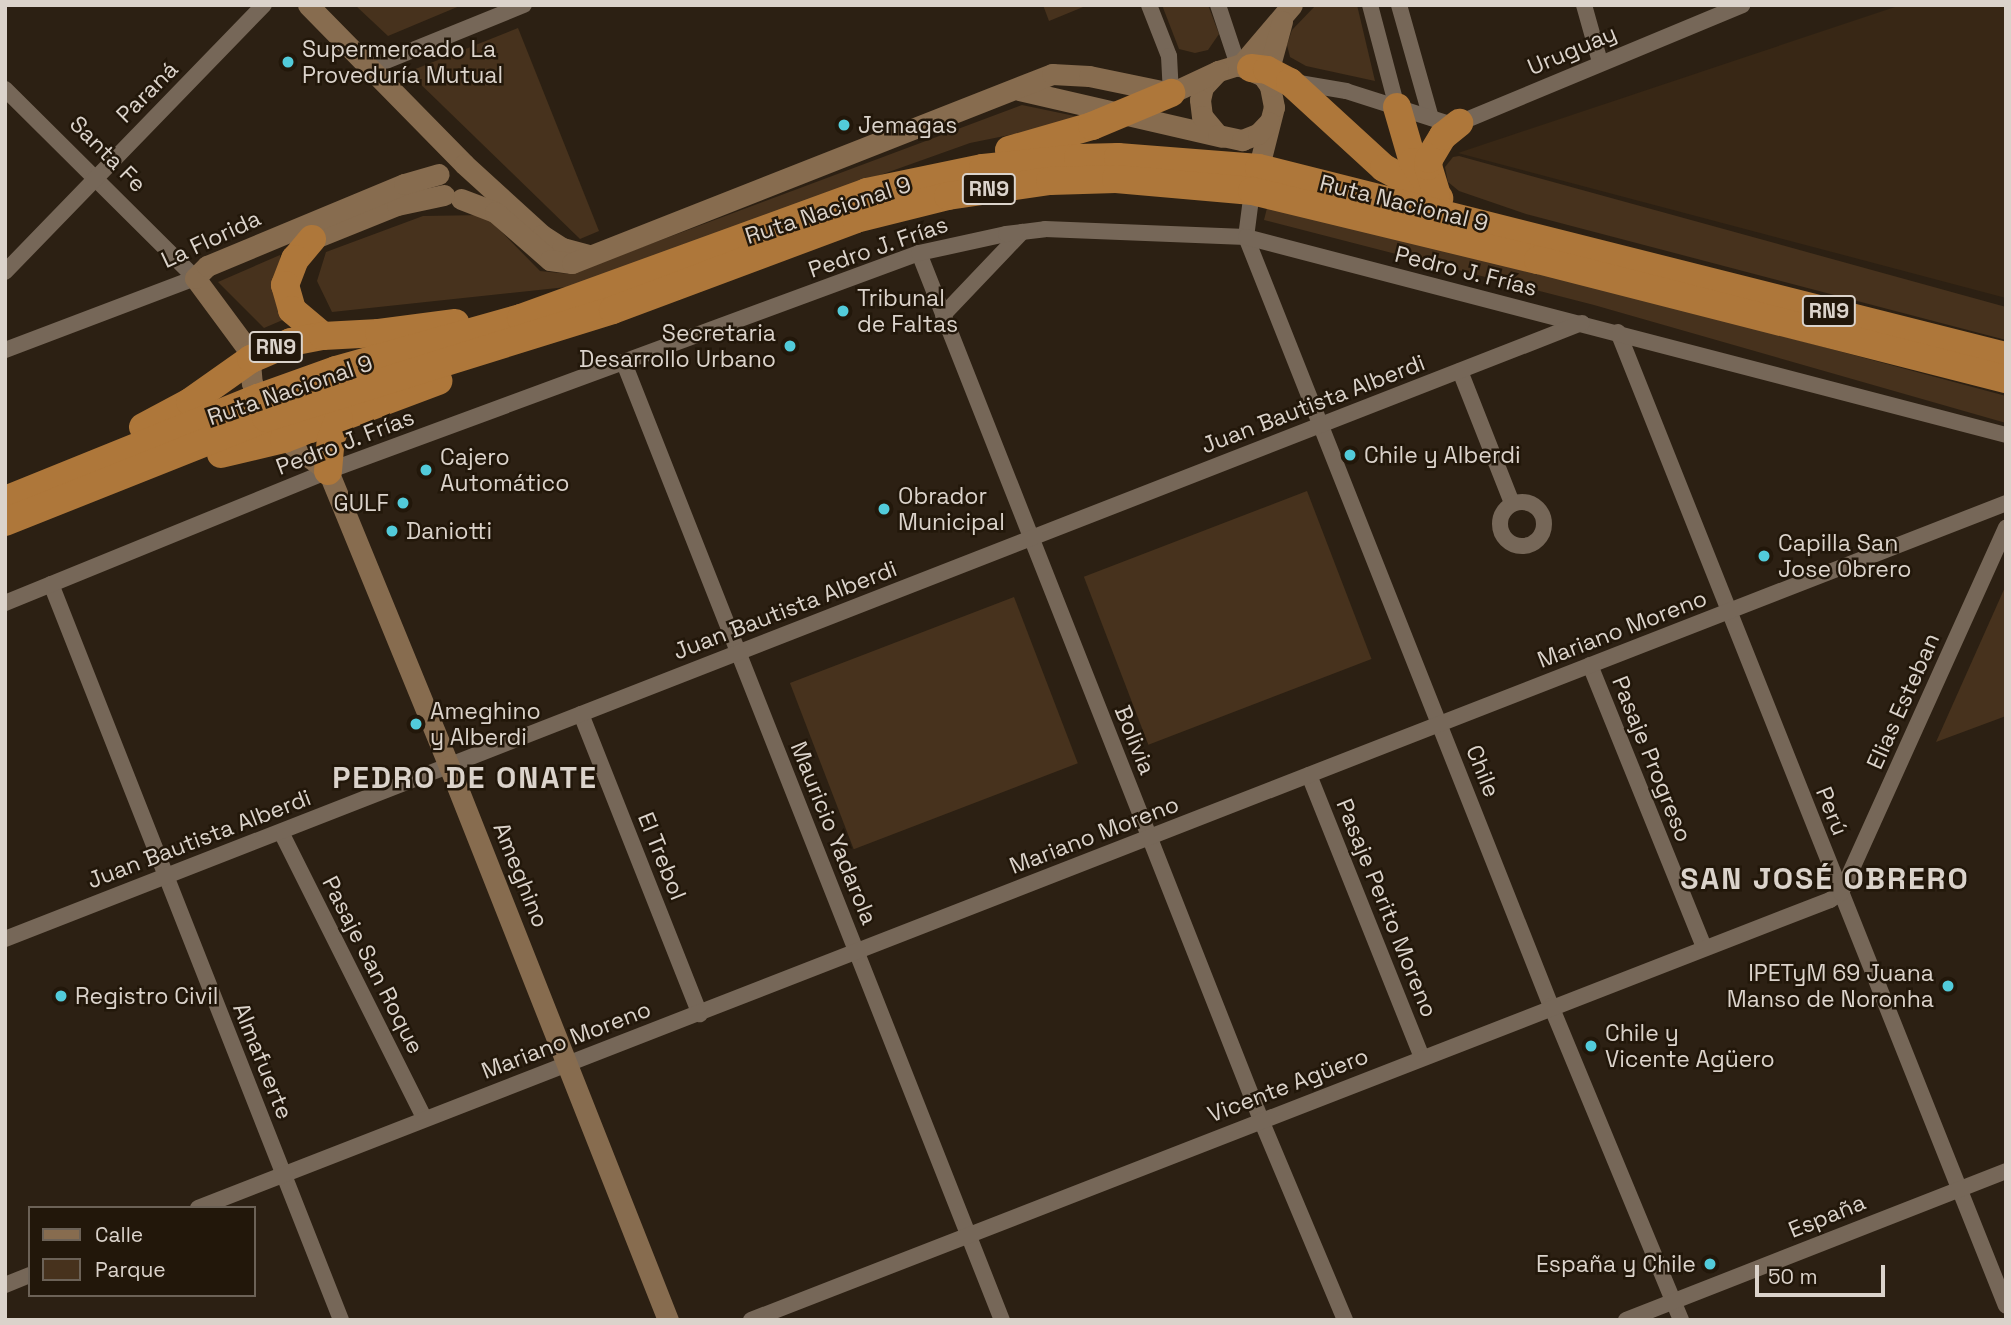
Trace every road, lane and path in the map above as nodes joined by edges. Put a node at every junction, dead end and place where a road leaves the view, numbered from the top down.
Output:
1 (264, 5) edge
2 (309, 5) edge
3 (524, 5) edge
4 (1149, 5) edge
5 (1218, 5) edge
6 (1370, 5) edge
7 (1399, 5) edge
8 (1584, 5) edge
9 (1742, 5) edge
10 (1288, 9) edge
11 (1600, 62) junction
12 (371, 67) junction
13 (1217, 71) junction
14 (1260, 74) junction
15 (5, 89) edge
16 (1182, 89) junction
17 (1019, 90) junction
18 (1397, 107) junction
19 (1200, 108) junction
20 (1125, 114) junction
21 (1431, 118) junction
22 (1269, 122) junction
23 (1459, 122) junction
24 (431, 129) junction
25 (1226, 138) junction
26 (468, 168) junction
27 (94, 178) junction
28 (1256, 180) junction
29 (913, 181) junction
30 (446, 185) junction
31 (1438, 198) junction
32 (1503, 228) junction
33 (1022, 232) junction
34 (1246, 237) junction
35 (312, 239) junction
36 (919, 253) junction
37 (588, 255) junction
38 (5, 272) edge
39 (195, 278) junction
40 (943, 316) junction
41 (1582, 323) junction
42 (524, 327) junction
43 (1618, 332) junction
44 (323, 336) junction
45 (5, 350) edge
46 (2006, 356) edge
47 (251, 359) junction
48 (624, 363) junction
49 (1460, 370) junction
50 (2006, 379) edge
51 (269, 418) junction
52 (340, 418) junction
53 (1321, 425) junction
54 (2006, 435) edge
55 (328, 471) junction
56 (65, 476) junction
57 (5, 500) edge
58 (1512, 503) dead end
59 (2006, 503) edge
60 (5, 522) edge
61 (2006, 527) edge
62 (1031, 538) junction
63 (51, 584) junction
64 (5, 603) edge
65 (1729, 611) junction
66 (738, 653) junction
67 (1590, 665) junction
68 (581, 714) junction
69 (1440, 724) junction
70 (449, 766) junction
71 (1309, 775) junction
72 (281, 832) junction
73 (1150, 838) junction
74 (165, 876) junction
75 (1840, 893) junction
76 (5, 939) edge
77 (1704, 947) junction
78 (857, 952) junction
79 (1551, 1006) junction
80 (700, 1014) junction
81 (1422, 1057) junction
82 (567, 1064) junction
83 (424, 1118) junction
84 (1261, 1120) junction
85 (2006, 1171) edge
86 (283, 1174) junction
87 (1961, 1188) junction
88 (203, 1206) edge
89 (968, 1235) junction
90 (28, 1276) edge
91 (5, 1285) edge
92 (1674, 1301) junction
93 (2006, 1306) edge
94 (341, 1320) edge
95 (668, 1320) edge
96 (751, 1320) edge
97 (1002, 1320) edge
98 (1345, 1320) edge
99 (1626, 1320) edge
100 (1681, 1320) edge

1 - 27 street, Paraná
2 - 12 street
3 - 12 street
4 - 16 street
5 - 14 street
6 - 18 street
7 - 21 street
8 - 11 street
9 - 11 street, Uruguay
10 - 14 street
11 - 23 street, Uruguay
12 - 24 street
13 - 14 street
13 - 16 street
13 - 19 street
14 - 18 street
14 - 22 street
14 - 31 highway
15 - 27 street, Santa Fe
16 - 17 street
16 - 19 street
16 - 20 highway
17 - 20 street
17 - 37 street
18 - 21 street
18 - 31 highway
19 - 25 street
20 - 25 street
20 - 29 highway
21 - 23 street
22 - 25 street
22 - 28 street
23 - 31 highway
24 - 26 street
24 - 30 street
26 - 30 street
26 - 30 street
26 - 37 street
27 - 38 street, Paraná
27 - 39 street, Santa Fe
28 - 29 highway, Ruta Nacional 9 / RN9
28 - 32 highway, Ruta Nacional 9 / RN9
28 - 34 street
28 - 42 highway, Ruta Nacional 9 / RN9
28 - 50 highway, Ruta Nacional 9 / RN9
29 - 42 highway, Ruta Nacional 9 / RN9
30 - 35 street
30 - 37 street
30 - 39 street, La Florida
31 - 32 highway
32 - 46 highway, Ruta Nacional 9 / RN9
33 - 34 street, Pedro J. Frías
33 - 36 street, Pedro J. Frías
33 - 40 street
34 - 41 street, Pedro J. Frías
34 - 53 street, Chile
35 - 39 street
35 - 44 highway
36 - 40 street, Bolivia
36 - 48 street, Pedro J. Frías
39 - 45 street, La Florida
39 - 47 street
40 - 62 street, Bolivia
41 - 43 street, Pedro J. Frías
41 - 49 street, Juan Bautista Alberdi
42 - 44 highway, RN9
42 - 51 highway, Ruta Nacional 9 / RN9
42 - 52 highway, RN9
43 - 54 street, Pedro J. Frías
43 - 65 street, Perú
44 - 47 highway, RN9
47 - 51 street
47 - 56 highway, RN9
48 - 55 street, Pedro J. Frías
48 - 66 street, Mauricio Yadarola
49 - 53 street, Juan Bautista Alberdi
49 - 58 street
51 - 52 highway, RN9
51 - 55 street
51 - 56 highway, Ruta Nacional 9 / RN9
51 - 60 highway, Ruta Nacional 9 / RN9
52 - 55 highway
53 - 62 street, Juan Bautista Alberdi
53 - 69 street, Chile
55 - 63 street, Pedro J. Frías
55 - 70 street, Ameghino
56 - 57 highway, Ruta Nacional 9 / RN9
59 - 65 street, Mariano Moreno
61 - 75 street, Elias Esteban
62 - 66 street, Juan Bautista Alberdi
62 - 73 street, Bolivia
63 - 64 street, Pedro J. Frías
63 - 74 street, Almafuerte
65 - 67 street, Mariano Moreno
65 - 75 street, Perú
66 - 68 street, Juan Bautista Alberdi
66 - 78 street, Mauricio Yadarola
67 - 69 street, Mariano Moreno
67 - 77 street, Pasaje Progreso
68 - 70 street, Juan Bautista Alberdi
68 - 80 street, El Trebol
69 - 71 street, Mariano Moreno
69 - 79 street, Chile
70 - 72 street, Juan Bautista Alberdi
70 - 82 street, Ameghino
71 - 73 street, Mariano Moreno
71 - 81 street, Pasaje Perito Moreno
72 - 74 street, Juan Bautista Alberdi
72 - 83 street, Pasaje San Roque
73 - 78 street, Mariano Moreno
73 - 84 street, Bolivia
74 - 76 street, Juan Bautista Alberdi
74 - 86 street, Almafuerte
75 - 77 street, Vicente Agüero
75 - 87 street, Perú
77 - 79 street, Vicente Agüero
78 - 80 street, Mariano Moreno
78 - 89 street, Mauricio Yadarola
79 - 81 street, Vicente Agüero
79 - 92 street, Chile
80 - 82 street, Mariano Moreno
81 - 84 street, Vicente Agüero
82 - 83 street, Mariano Moreno
82 - 95 street, Ameghino
83 - 86 street, Mariano Moreno
84 - 89 street, Vicente Agüero
84 - 98 street, Bolivia
85 - 87 street, España
86 - 88 street, Mariano Moreno
86 - 94 street, Almafuerte
87 - 92 street, España
87 - 93 street, Perú
89 - 96 street, Vicente Agüero
89 - 97 street, Mauricio Yadarola
90 - 91 street
92 - 99 street, España
92 - 100 street, Chile

